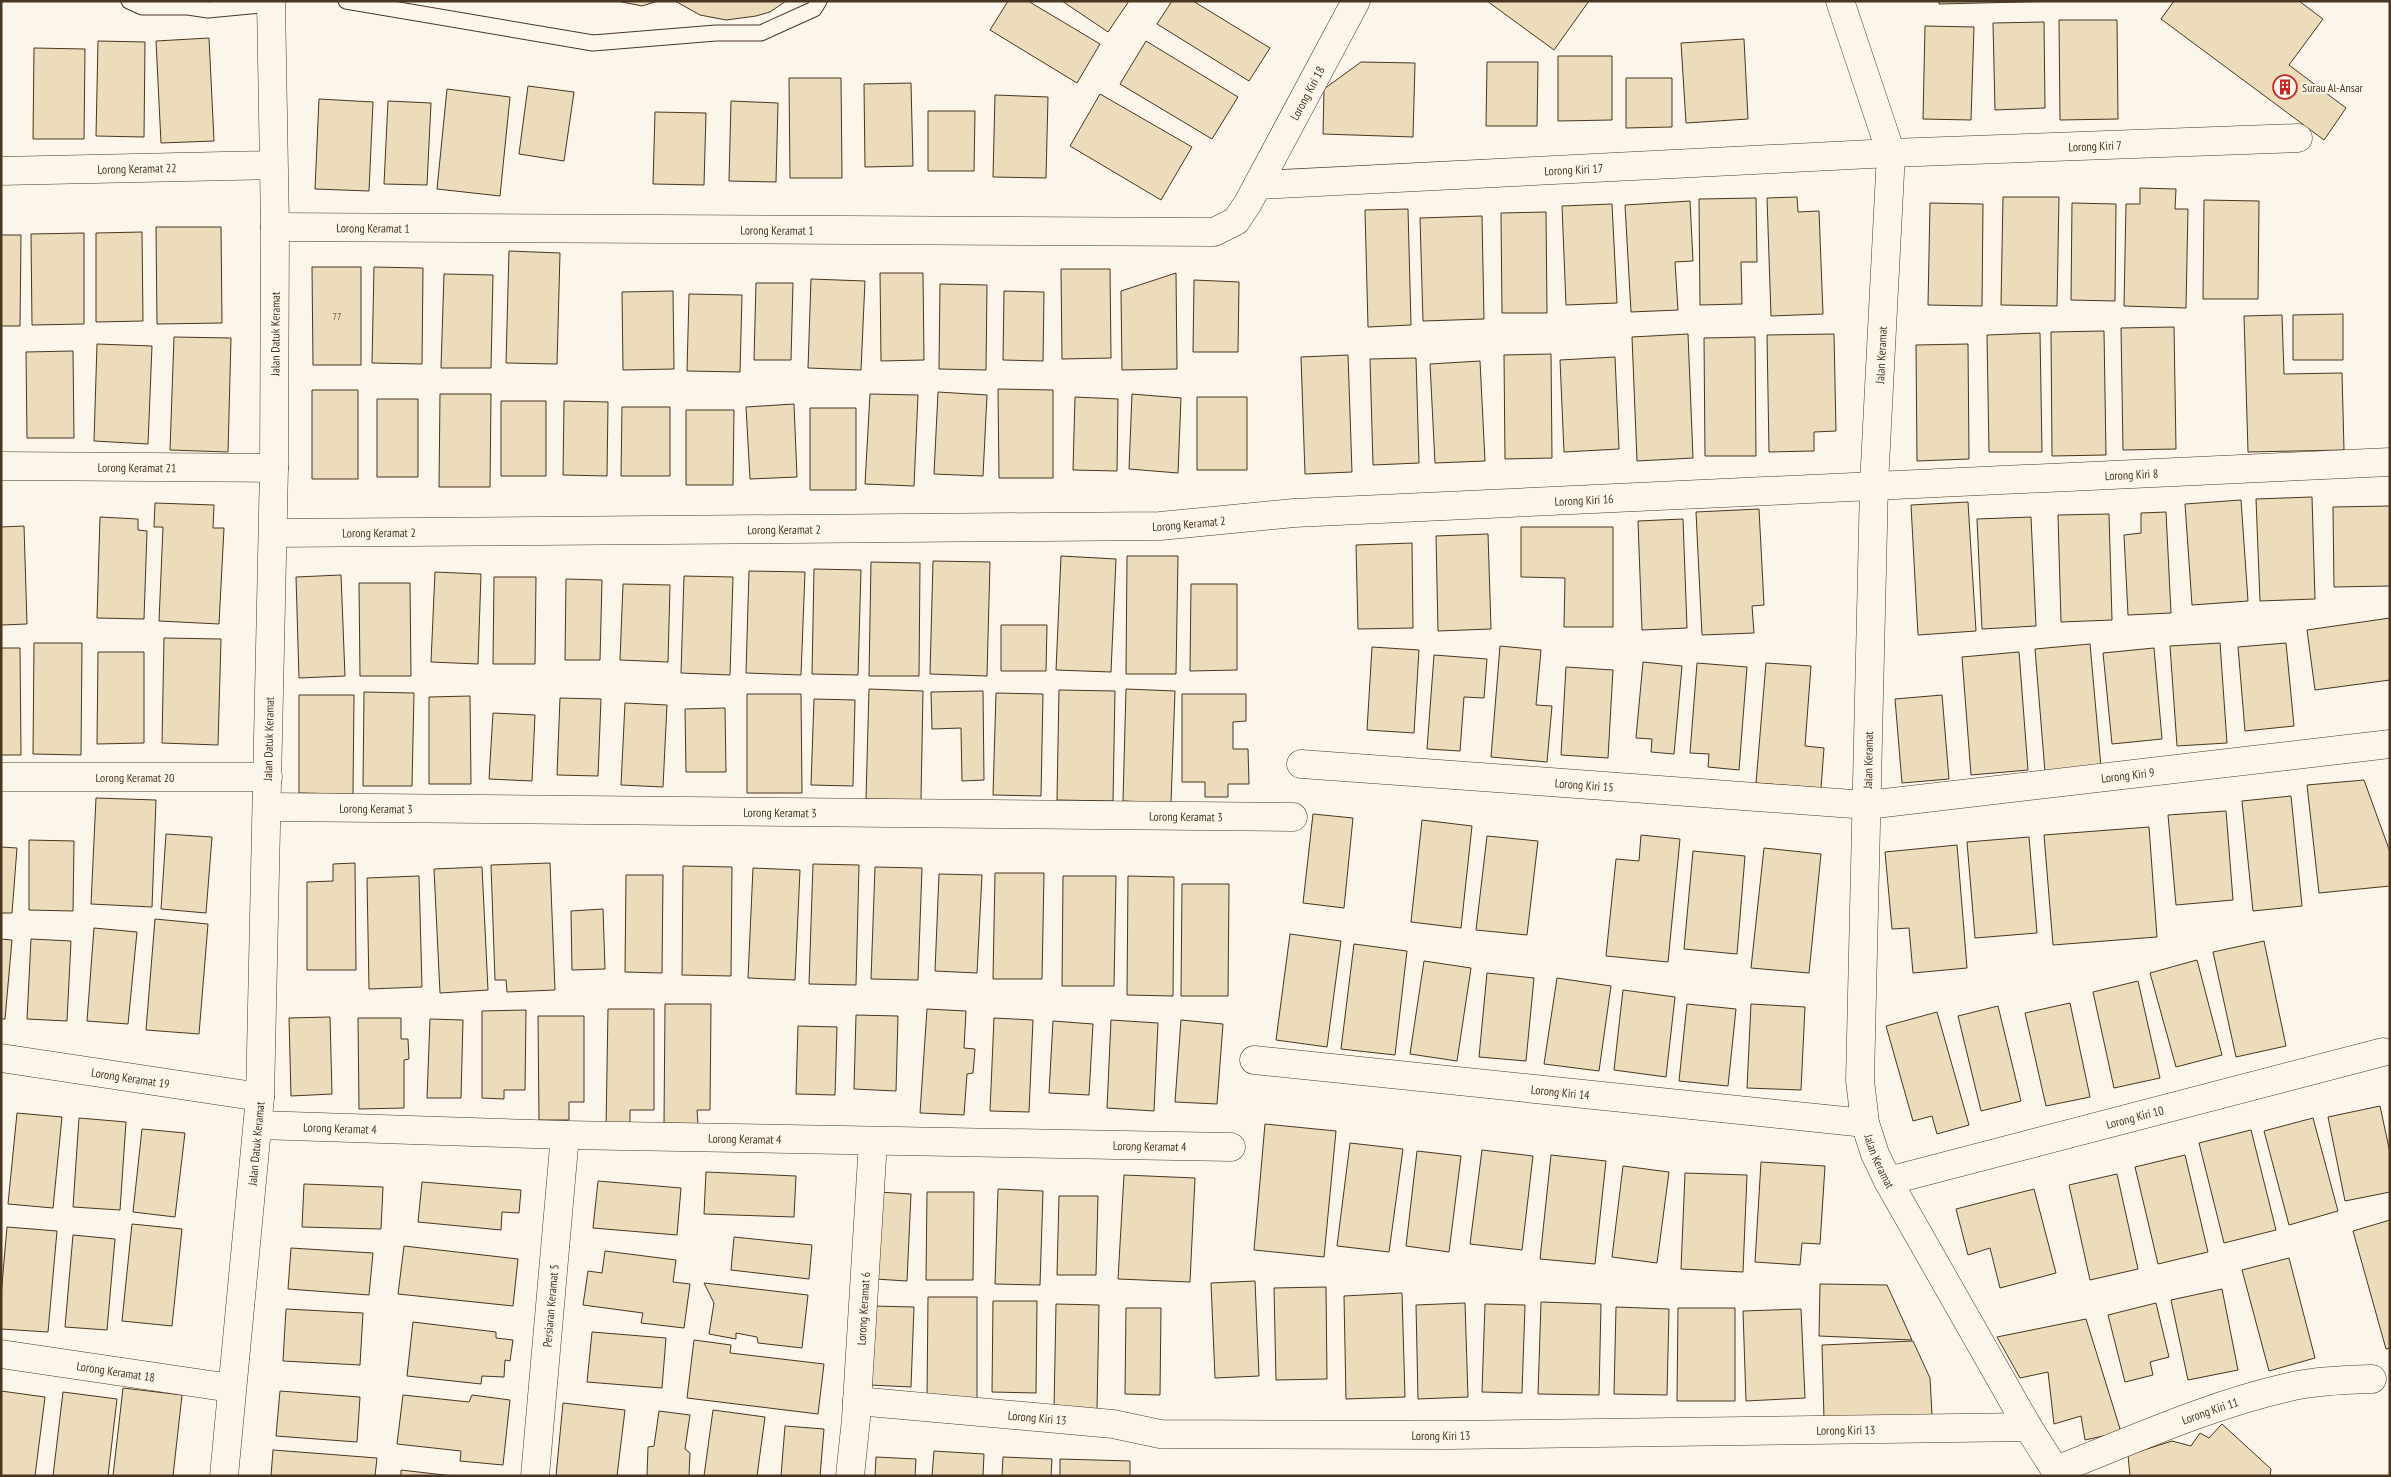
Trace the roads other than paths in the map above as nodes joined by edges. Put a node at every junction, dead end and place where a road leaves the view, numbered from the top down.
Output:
1 (130, 1) edge
2 (346, 1) edge
3 (819, 1) edge
4 (1356, 1) edge
5 (1840, 1) edge
6 (271, 3) edge
7 (188, 4) edge
8 (2298, 138) dead end
9 (1890, 153) junction
10 (273, 165) junction
11 (1, 171) edge
12 (1258, 185) junction
13 (275, 227) junction
14 (2390, 462) edge
15 (1, 466) edge
16 (274, 468) junction
17 (1874, 485) junction
18 (1294, 513) joint
19 (273, 533) junction
20 (2390, 744) edge
21 (1301, 764) dead end
22 (1, 777) edge
23 (268, 777) junction
24 (1867, 805) junction
25 (268, 807) junction
26 (1293, 818) dead end
27 (2383, 1052) dead end
28 (1, 1058) edge
29 (1254, 1060) dead end
30 (260, 1097) junction
31 (1865, 1123) junction
32 (259, 1125) junction
33 (565, 1135) junction
34 (873, 1141) junction
35 (1231, 1148) dead end
36 (1888, 1181) junction
37 (1, 1354) edge
38 (2372, 1379) dead end
39 (231, 1388) junction
40 (857, 1401) junction
41 (2028, 1427) junction
42 (2057, 1473) edge
43 (224, 1476) edge
44 (535, 1476) edge
45 (850, 1476) edge

1 - 7 lane
2 - 3 lane
4 - 12 street, Lorong Kiri 18
5 - 9 street, Jalan Keramat
6 - 7 lane
6 - 10 street, Jalan Datuk Keramat
8 - 9 street, Lorong Kiri 7
9 - 12 street, Lorong Kiri 17
9 - 17 street, Jalan Keramat
10 - 11 street, Lorong Keramat 22
10 - 13 street, Jalan Datuk Keramat
12 - 13 street, Lorong Keramat 1
13 - 16 street, Jalan Datuk Keramat
14 - 17 street, Lorong Kiri 8
15 - 16 street, Lorong Keramat 21
16 - 19 street, Jalan Datuk Keramat
17 - 18 street, Lorong Kiri 16
17 - 24 street, Jalan Keramat
18 - 19 street, Lorong Keramat 2
19 - 23 street, Jalan Datuk Keramat
20 - 24 street, Lorong Kiri 9
21 - 24 street, Lorong Kiri 15
22 - 23 street, Lorong Keramat 20
23 - 25 street, Jalan Datuk Keramat
24 - 31 street, Jalan Keramat
25 - 26 street, Lorong Keramat 3
25 - 30 street, Jalan Datuk Keramat
27 - 36 street, Lorong Kiri 10
28 - 30 street, Lorong Keramat 19
29 - 31 street, Lorong Kiri 14
30 - 32 street, Jalan Datuk Keramat
31 - 36 street, Jalan Keramat
32 - 33 street, Lorong Keramat 4
32 - 39 street, Jalan Datuk Keramat
33 - 34 street, Lorong Keramat 4
33 - 44 street, Persiaran Keramat 5
34 - 35 street, Lorong Keramat 4
34 - 40 street, Lorong Keramat 6
36 - 41 street, Jalan Keramat
37 - 39 street, Lorong Keramat 18
38 - 42 street, Lorong Kiri 11
39 - 43 street, Jalan Datuk Keramat
40 - 41 street, Lorong Kiri 13
40 - 45 street, Lorong Keramat 6
41 - 42 street, Jalan Keramat

